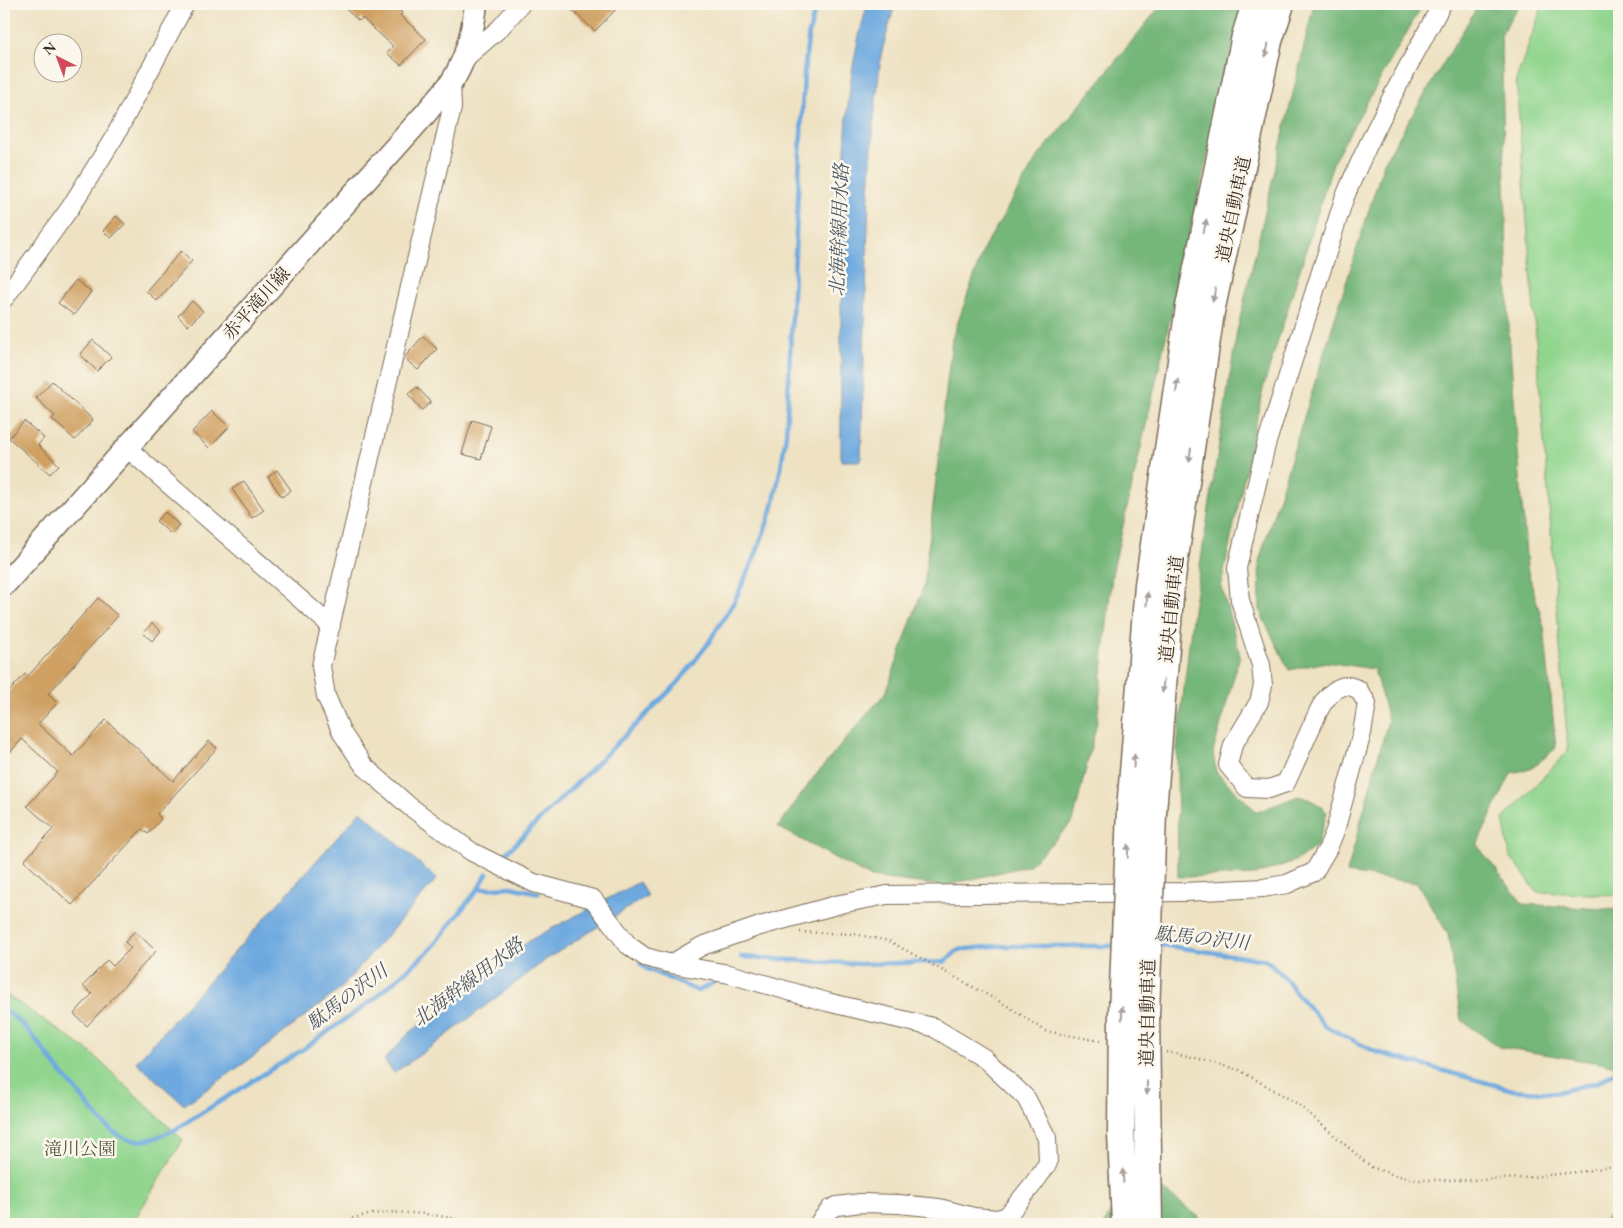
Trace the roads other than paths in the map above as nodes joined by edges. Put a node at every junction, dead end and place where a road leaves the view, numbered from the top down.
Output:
1 (185, 4) edge
2 (476, 4) edge
3 (521, 4) edge
4 (1255, 4) edge
5 (1281, 4) edge
6 (1442, 4) edge
7 (462, 61) junction
8 (451, 82) junction
9 (4, 299) edge
10 (127, 448) junction
11 (4, 585) edge
12 (331, 626) junction
13 (1141, 811) junction
14 (670, 964) junction
15 (818, 1224) edge
16 (1125, 1224) edge
17 (1149, 1224) edge

1 - 9 street
2 - 7 main road, 赤平滝川線
3 - 7 street
13 -> 4 highway, 道央自動車道
5 -> 13 highway, 道央自動車道
6 - 14 street
7 - 8 main road, 赤平滝川線
8 - 10 main road, 赤平滝川線
8 - 12 street
10 - 11 main road, 赤平滝川線
10 - 12 street
12 - 14 street
16 -> 13 highway, 道央自動車道, bridge
13 -> 17 highway, 道央自動車道, bridge
14 - 15 street

